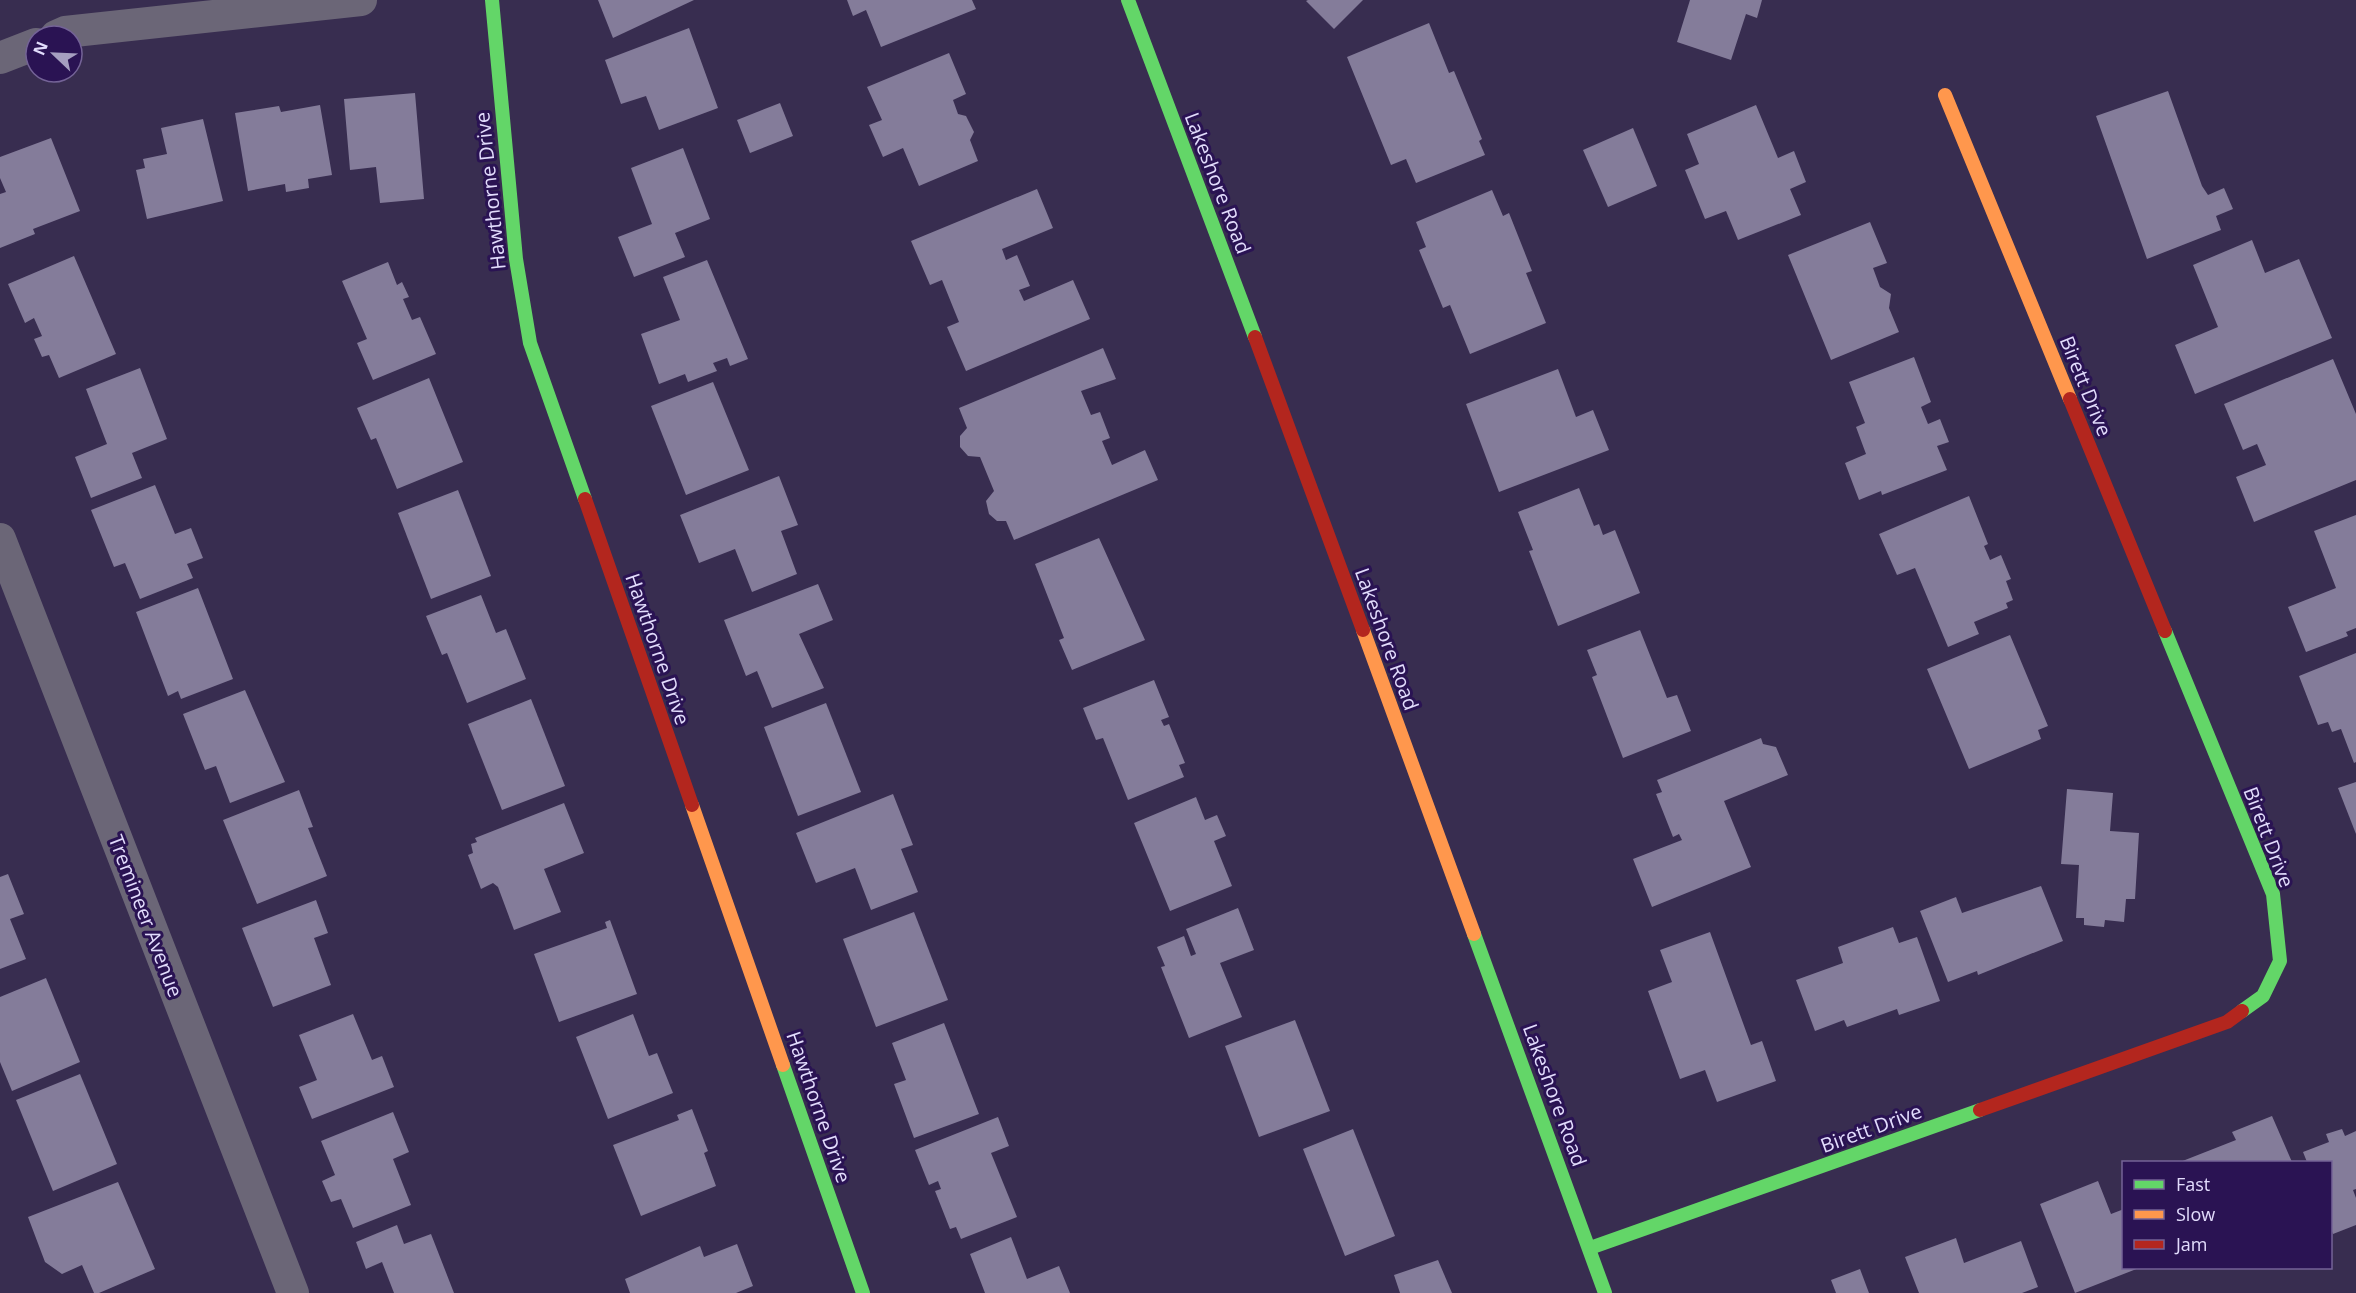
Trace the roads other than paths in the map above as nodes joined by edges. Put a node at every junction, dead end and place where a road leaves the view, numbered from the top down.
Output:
1 (361, 0) edge
2 (492, 0) edge
3 (1128, 0) edge
4 (84, 30) edge
5 (24, 49) edge
6 (0, 58) edge
7 (1945, 95) dead end
8 (0, 538) edge
9 (1590, 1248) junction
10 (293, 1293) edge
11 (863, 1293) edge
12 (1605, 1293) edge

1 - 4 street
2 - 11 street, Hawthorne Drive
3 - 9 street, Lakeshore Road
5 - 6 street
7 - 9 street, Birett Drive
8 - 10 street, Tremineer Avenue
9 - 12 street, Lakeshore Road

